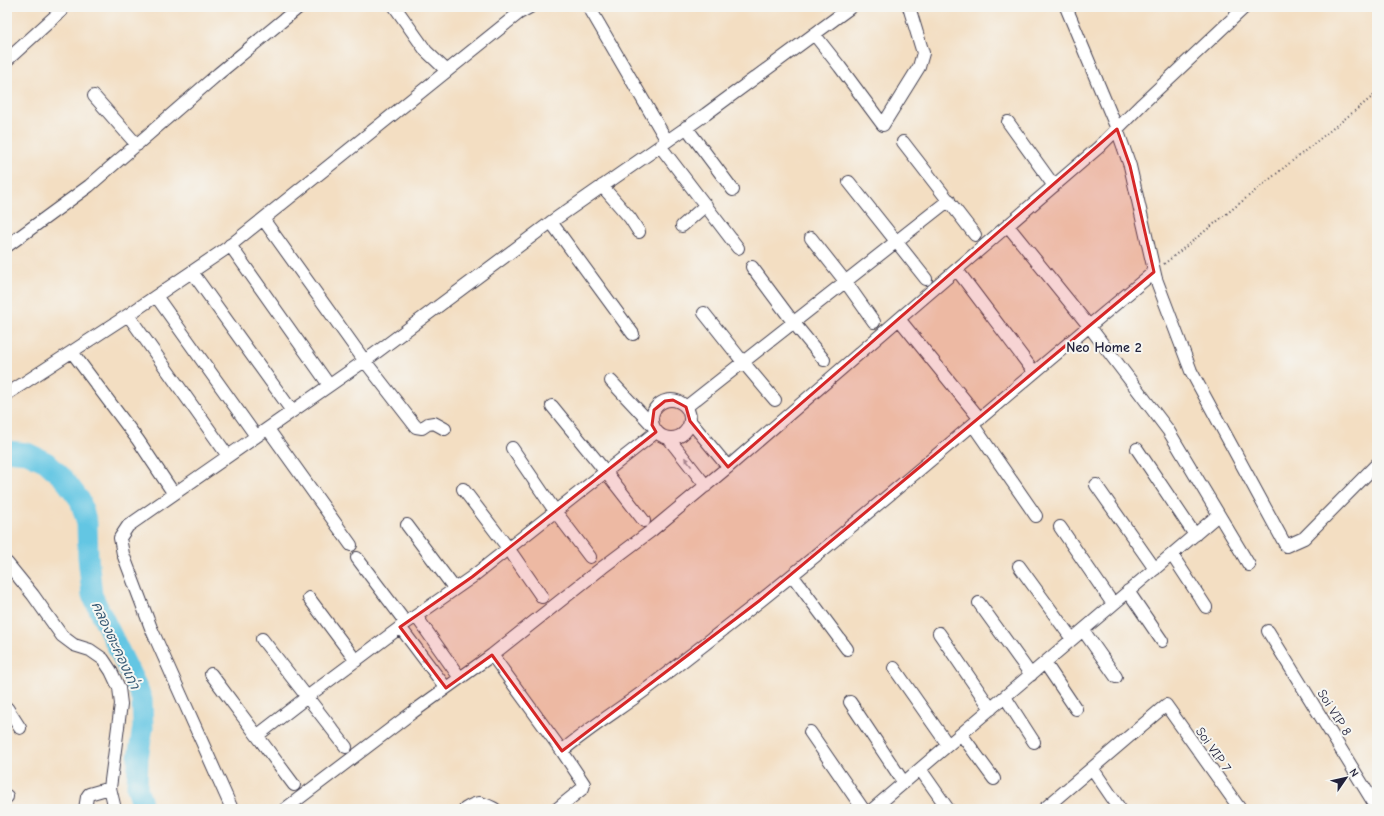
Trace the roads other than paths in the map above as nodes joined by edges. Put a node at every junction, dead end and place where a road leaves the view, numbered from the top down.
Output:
1 (298, 7) edge
2 (395, 7) edge
3 (530, 7) edge
4 (589, 7) edge
5 (851, 7) edge
6 (909, 7) edge
7 (1066, 7) edge
8 (1245, 7) edge
9 (61, 11) dead end
10 (1231, 11) edge
11 (814, 34) junction
12 (7, 60) edge
13 (447, 71) junction
14 (94, 96) dead end
15 (1008, 122) dead end
16 (686, 127) junction
17 (1117, 129) junction
18 (903, 142) dead end
19 (664, 143) junction
20 (137, 145) junction
21 (850, 182) dead end
22 (602, 186) junction
23 (1054, 186) junction
24 (734, 190) dead end
25 (949, 200) junction
26 (706, 205) junction
27 (263, 219) junction
28 (551, 222) junction
29 (682, 226) dead end
30 (1008, 226) junction
31 (639, 232) dead end
32 (975, 235) dead end
33 (810, 238) dead end
34 (896, 241) junction
35 (7, 246) edge
36 (230, 246) junction
37 (738, 248) dead end
38 (752, 266) dead end
39 (956, 270) junction
40 (192, 272) junction
41 (1154, 272) junction
42 (926, 279) dead end
43 (845, 281) junction
44 (156, 296) junction
45 (704, 313) dead end
46 (128, 315) junction
47 (899, 319) junction
48 (793, 322) junction
49 (874, 322) dead end
50 (1089, 326) junction
51 (633, 334) dead end
52 (72, 352) junction
53 (364, 360) junction
54 (824, 360) dead end
55 (743, 362) junction
56 (1034, 372) junction
57 (611, 381) dead end
58 (329, 385) junction
59 (7, 394) edge
60 (775, 400) dead end
61 (552, 406) dead end
62 (686, 407) junction
63 (292, 412) junction
64 (690, 421) junction
65 (977, 422) junction
66 (654, 428) junction
67 (268, 429) junction
68 (445, 429) dead end
69 (256, 436) junction
70 (669, 439) junction
71 (512, 448) dead end
72 (1137, 449) dead end
73 (228, 456) junction
74 (1377, 464) edge
75 (728, 468) junction
76 (605, 471) junction
77 (1096, 485) dead end
78 (706, 486) junction
79 (463, 489) dead end
80 (174, 494) junction
81 (555, 511) junction
82 (1218, 515) junction
83 (1036, 516) dead end
84 (644, 521) dead end
85 (407, 525) dead end
86 (1060, 527) dead end
87 (1195, 535) junction
88 (351, 545) dead end
89 (508, 548) junction
90 (1172, 555) junction
91 (590, 557) dead end
92 (357, 558) dead end
93 (7, 563) edge
94 (1020, 566) dead end
95 (1249, 566) dead end
96 (1155, 569) junction
97 (792, 575) junction
98 (454, 589) junction
99 (1128, 591) junction
100 (542, 597) dead end
101 (309, 598) dead end
102 (979, 603) dead end
103 (1113, 604) junction
104 (1206, 606) dead end
105 (407, 622) junction
106 (1083, 630) junction
107 (1268, 631) dead end
108 (939, 633) dead end
109 (262, 639) dead end
110 (1072, 639) junction
111 (1162, 641) dead end
112 (847, 649) dead end
113 (492, 655) junction
114 (356, 661) junction
115 (1045, 663) junction
116 (894, 668) dead end
117 (211, 674) dead end
118 (1031, 674) junction
119 (1116, 677) dead end
120 (460, 678) junction
121 (446, 688) junction
122 (307, 697) junction
123 (1005, 697) junction
124 (850, 702) dead end
125 (7, 708) edge
126 (991, 709) junction
127 (1076, 709) dead end
128 (20, 728) dead end
129 (810, 732) dead end
130 (961, 734) junction
131 (258, 735) junction
132 (1034, 742) dead end
133 (948, 745) junction
134 (346, 747) dead end
135 (562, 751) junction
136 (1092, 768) junction
137 (920, 769) junction
138 (994, 780) dead end
139 (904, 783) junction
140 (294, 785) dead end
141 (110, 788) junction
142 (1377, 808) edge
143 (85, 809) edge
144 (115, 809) edge
145 (232, 809) edge
146 (285, 809) edge
147 (465, 809) edge
148 (495, 809) edge
149 (557, 809) edge
150 (863, 809) edge
151 (873, 809) edge
152 (948, 809) edge
153 (1044, 809) edge
154 (1120, 809) edge
155 (1240, 809) edge

1 - 20 street
2 - 13 street
3 - 13 street
4 - 19 street
5 - 11 street
6 - 11 street
7 - 17 street
8 - 10 street
9 - 12 street
10 - 17 street
11 - 16 street
13 - 27 street
14 - 20 street
15 - 23 street
16 - 19 street
16 - 24 street
17 - 23 street
17 - 41 street
18 - 25 street
19 - 22 street
19 - 26 street
20 - 35 street
21 - 34 street
22 - 28 street
22 - 31 street
23 - 30 street
25 - 32 street
25 - 34 street
26 - 29 street
26 - 37 street
27 - 36 street
27 - 53 street
28 - 51 street
28 - 53 street
30 - 39 street
30 - 50 street
33 - 43 street
34 - 42 street
34 - 43 street
36 - 40 street
36 - 58 street
38 - 48 street
39 - 47 street
39 - 56 street
40 - 44 street
40 - 63 street
41 - 50 street
41 - 74 street
43 - 48 street
43 - 49 street
44 - 46 street
44 - 69 street
45 - 55 street
46 - 52 street
46 - 73 street
47 - 65 street
47 - 75 street
48 - 54 street
48 - 55 street
50 - 56 street
50 - 82 street
52 - 59 street
52 - 80 street
53 - 58 street
53 - 68 street
55 - 60 street
55 - 62 street
56 - 65 street
57 - 66 street
58 - 63 street
61 - 76 street
62 - 64 street
62 - 66 street
63 - 67 street
64 - 70 street
64 - 75 street
65 - 83 street
65 - 97 street
66 - 70 street
66 - 76 street
67 - 69 street
67 - 88 street
69 - 73 street
78 -> 70 street
71 - 81 street
72 - 87 street
73 - 80 street
75 - 78 street
76 - 81 street
76 - 84 street
77 - 96 street
78 - 113 street
79 - 89 street
80 - 145 street
81 - 89 street
81 - 91 street
82 - 87 street
82 - 95 street
85 - 98 street
86 - 103 street
87 - 90 street
89 - 98 street
89 - 100 street
90 - 96 street
90 - 104 street
92 - 105 street
93 - 141 street
94 - 110 street
96 - 99 street
97 - 112 street
97 - 135 street
98 - 105 street
99 - 103 street
99 - 111 street
101 - 114 street
102 - 118 street
103 - 106 street
105 - 114 street
105 - 120 street
105 -> 121 street
106 - 110 street
106 - 119 street
107 - 142 street, Soi VIP 8
108 - 126 street
109 - 122 street
110 - 115 street
113 - 120 street
113 - 135 street
114 - 122 street
115 - 118 street
115 - 127 street
116 - 133 street
117 - 131 street
118 - 123 street
120 - 121 street
121 - 146 street
122 - 131 street
122 - 134 street
123 - 126 street
123 - 132 street
124 - 139 street
125 - 128 street
126 - 130 street
129 - 150 street
130 - 133 street
130 - 138 street
131 - 140 street
133 - 137 street
135 - 149 street
136 - 153 street
136 - 154 street
136 - 155 street, Soi VIP 7
137 - 139 street
137 - 152 street
139 - 151 street
141 - 143 street
141 - 144 street
147 - 148 street

